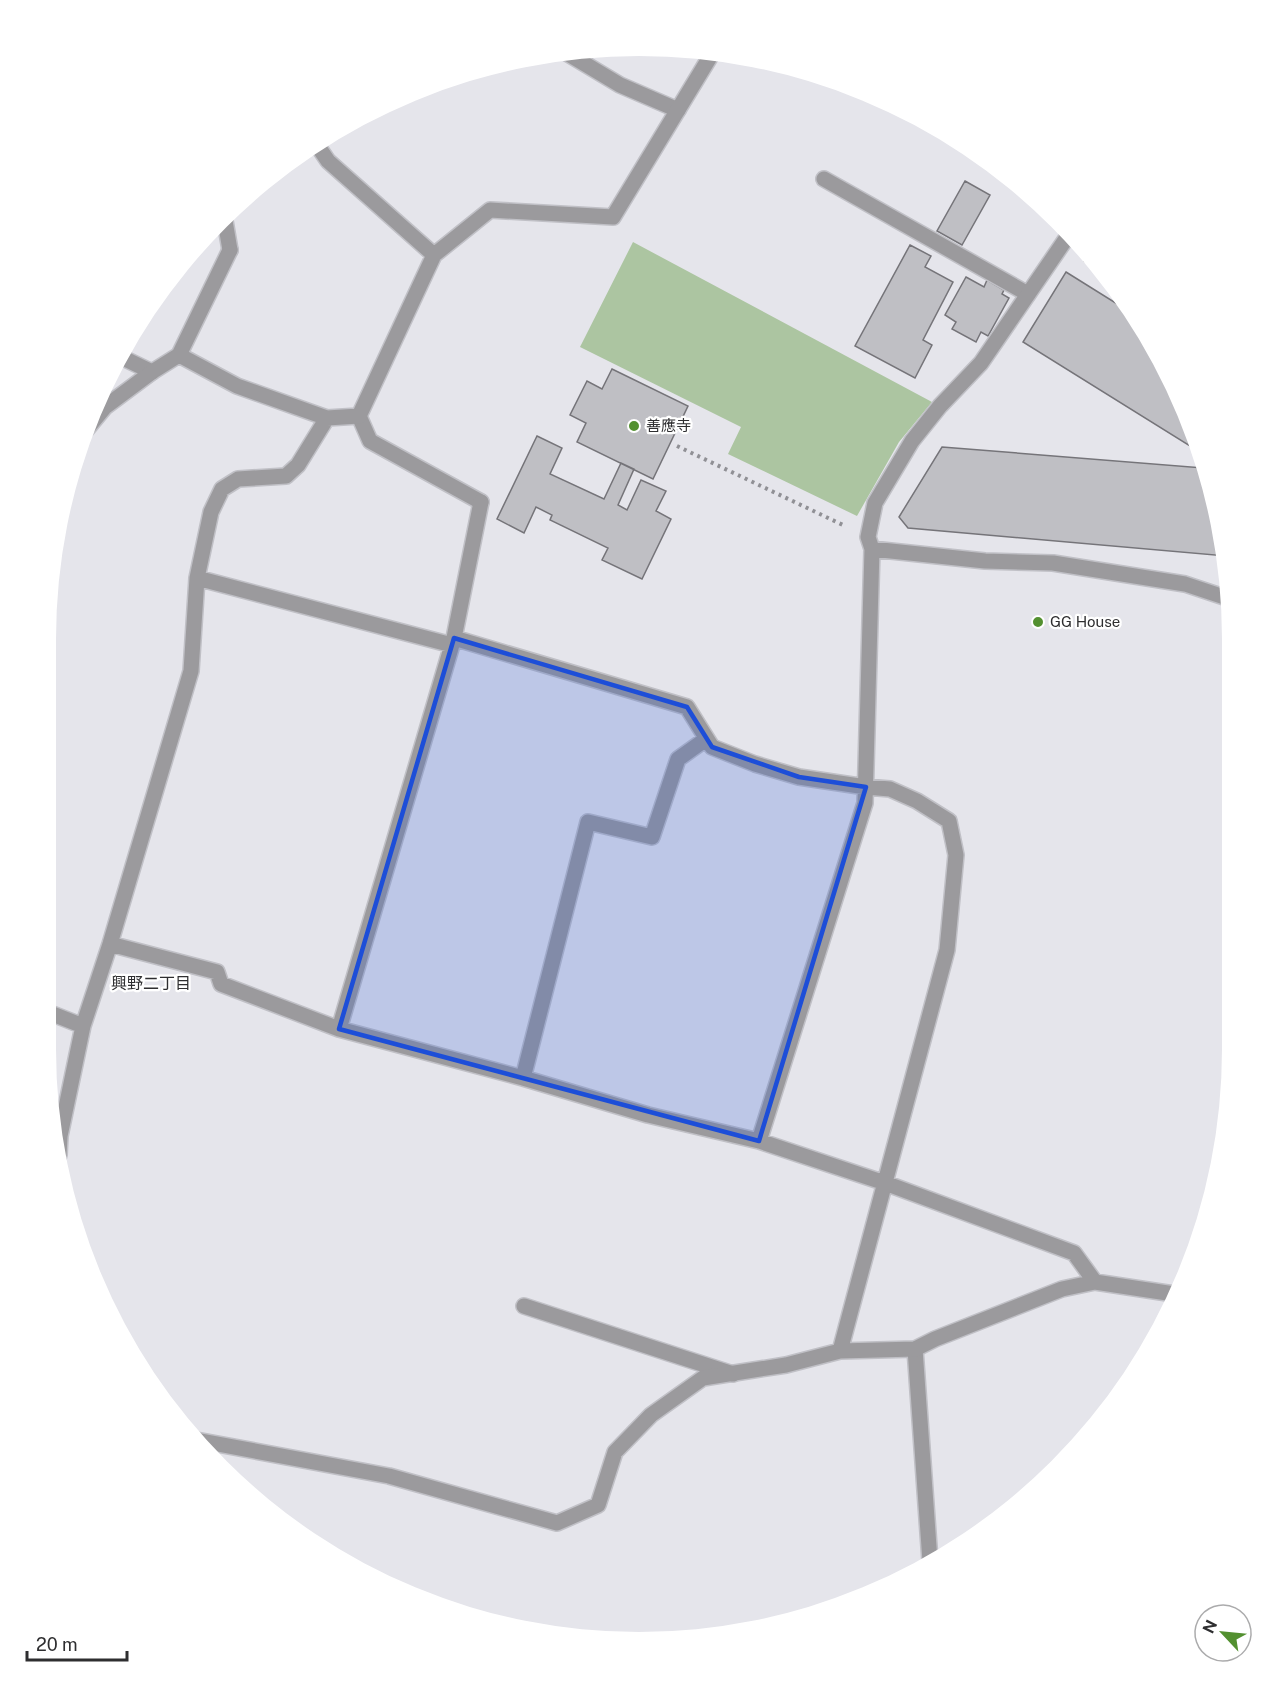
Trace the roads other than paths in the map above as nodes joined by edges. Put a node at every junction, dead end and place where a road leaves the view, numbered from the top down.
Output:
1 (576, 59) edge
2 (708, 59) edge
3 (678, 110) junction
4 (321, 150) edge
5 (824, 179) dead end
6 (226, 226) edge
7 (1065, 241) edge
8 (434, 255) junction
9 (1028, 294) junction
10 (179, 355) junction
11 (127, 360) edge
12 (152, 372) junction
13 (102, 410) edge
14 (359, 416) junction
15 (327, 418) junction
16 (870, 543) junction
17 (197, 578) junction
18 (1220, 596) edge
19 (453, 641) junction
20 (706, 739) junction
21 (866, 787) junction
22 (110, 944) junction
23 (56, 1015) edge
24 (83, 1026) junction
25 (339, 1029) junction
26 (524, 1078) junction
27 (61, 1131) edge
28 (759, 1141) junction
29 (885, 1183) junction
30 (1095, 1282) junction
31 (1167, 1293) edge
32 (524, 1306) dead end
33 (915, 1349) junction
34 (840, 1351) junction
35 (733, 1374) junction
36 (209, 1442) edge
37 (929, 1553) edge

1 - 3 street
2 - 3 street
3 - 8 street
4 - 8 street
5 - 9 street
6 - 10 street
7 - 9 street
8 - 14 street
9 - 16 street
10 - 12 street
10 - 15 street
11 - 12 street
12 - 13 street
14 - 15 street
14 - 19 street
15 - 17 street
16 - 18 street
16 - 21 street
17 - 19 street
17 - 22 street
19 - 20 street
19 - 25 street
20 - 21 street
20 - 26 street
21 - 28 street
21 - 29 street
22 - 24 street
22 - 25 street
23 - 24 street
24 - 27 street
25 - 26 street
26 - 28 street
28 - 29 street
29 - 30 street
29 - 34 street
30 - 31 street
30 - 33 street
32 - 35 street
33 - 34 street
33 - 37 street
34 - 35 street
35 - 36 street

